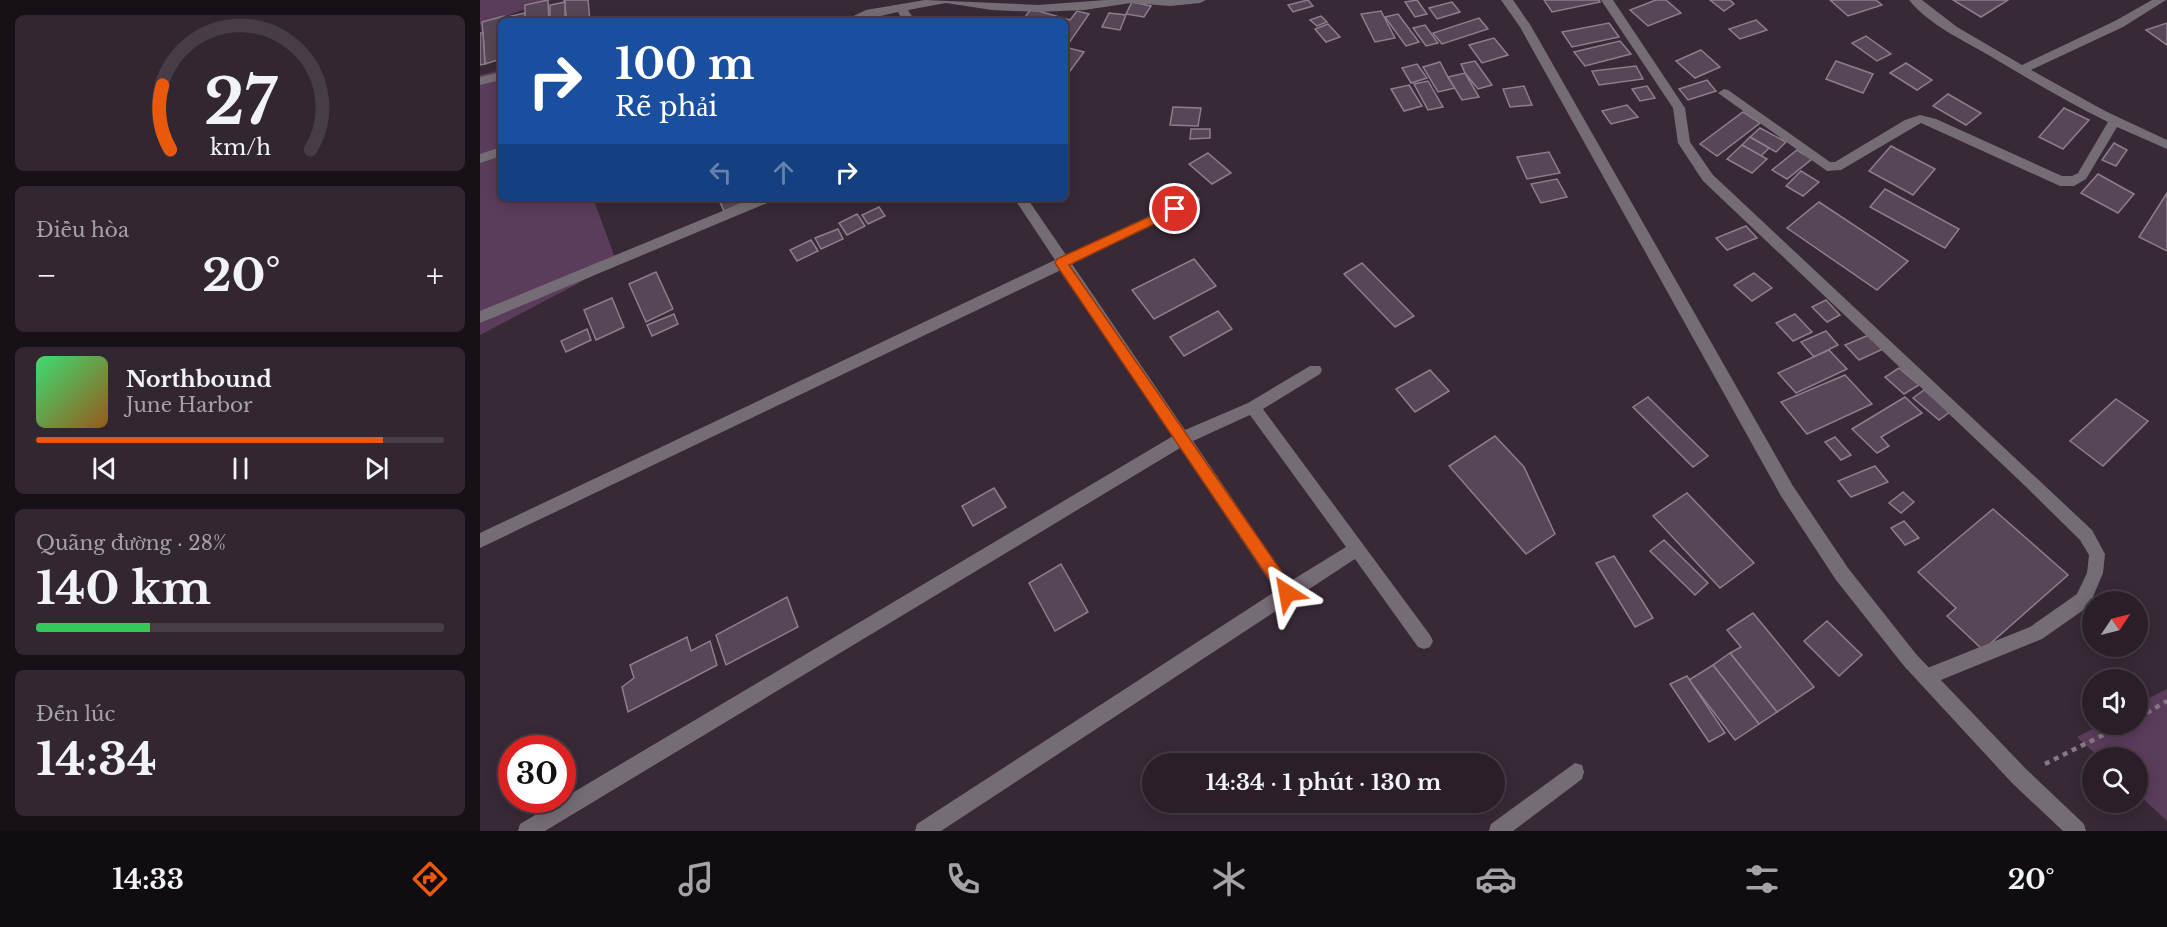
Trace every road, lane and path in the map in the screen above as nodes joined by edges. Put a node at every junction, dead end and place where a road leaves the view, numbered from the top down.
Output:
1 (946, 0) edge
2 (1131, 0) edge
3 (1200, 0) edge
4 (1507, 0) edge
5 (1607, 0) edge
6 (1915, 0) edge
7 (2160, 0) edge
8 (901, 8) junction
9 (856, 18) edge
10 (907, 18) edge
11 (2021, 70) junction
12 (498, 77) edge
13 (480, 81) edge
14 (1724, 93) dead end
15 (2114, 122) junction
16 (2167, 145) edge
17 (498, 152) edge
18 (480, 159) edge
19 (1194, 200) dead end
20 (760, 201) edge
21 (1022, 201) edge
22 (1061, 263) junction
23 (480, 317) edge
24 (1315, 370) dead end
25 (1253, 407) junction
26 (1183, 438) junction
27 (480, 541) edge
28 (1355, 550) junction
29 (1287, 593) junction
30 (1424, 641) dead end
31 (1926, 677) junction
32 (2167, 701) edge
33 (2148, 712) edge
34 (2103, 735) edge
35 (1575, 772) dead end
36 (2019, 776) junction
37 (527, 831) edge
38 (924, 831) edge
39 (1498, 831) edge
40 (2076, 831) edge

1 - 2 street
1 - 8 street
2 - 3 street
4 - 31 street
5 - 31 street
6 - 11 street
7 - 11 street
8 - 9 street
8 - 10 street
11 - 15 street
12 - 13 street
14 - 15 street
15 - 16 street
17 - 18 street
19 - 22 street
20 - 23 street
21 - 22 street
22 - 26 street
22 - 27 street
24 - 25 street
25 - 26 street
25 - 28 street
26 - 29 street
26 - 37 street
28 - 29 street
28 - 30 street
29 - 38 street
31 - 36 street
32 - 33 path
34 - 36 path
35 - 39 street
36 - 40 street

